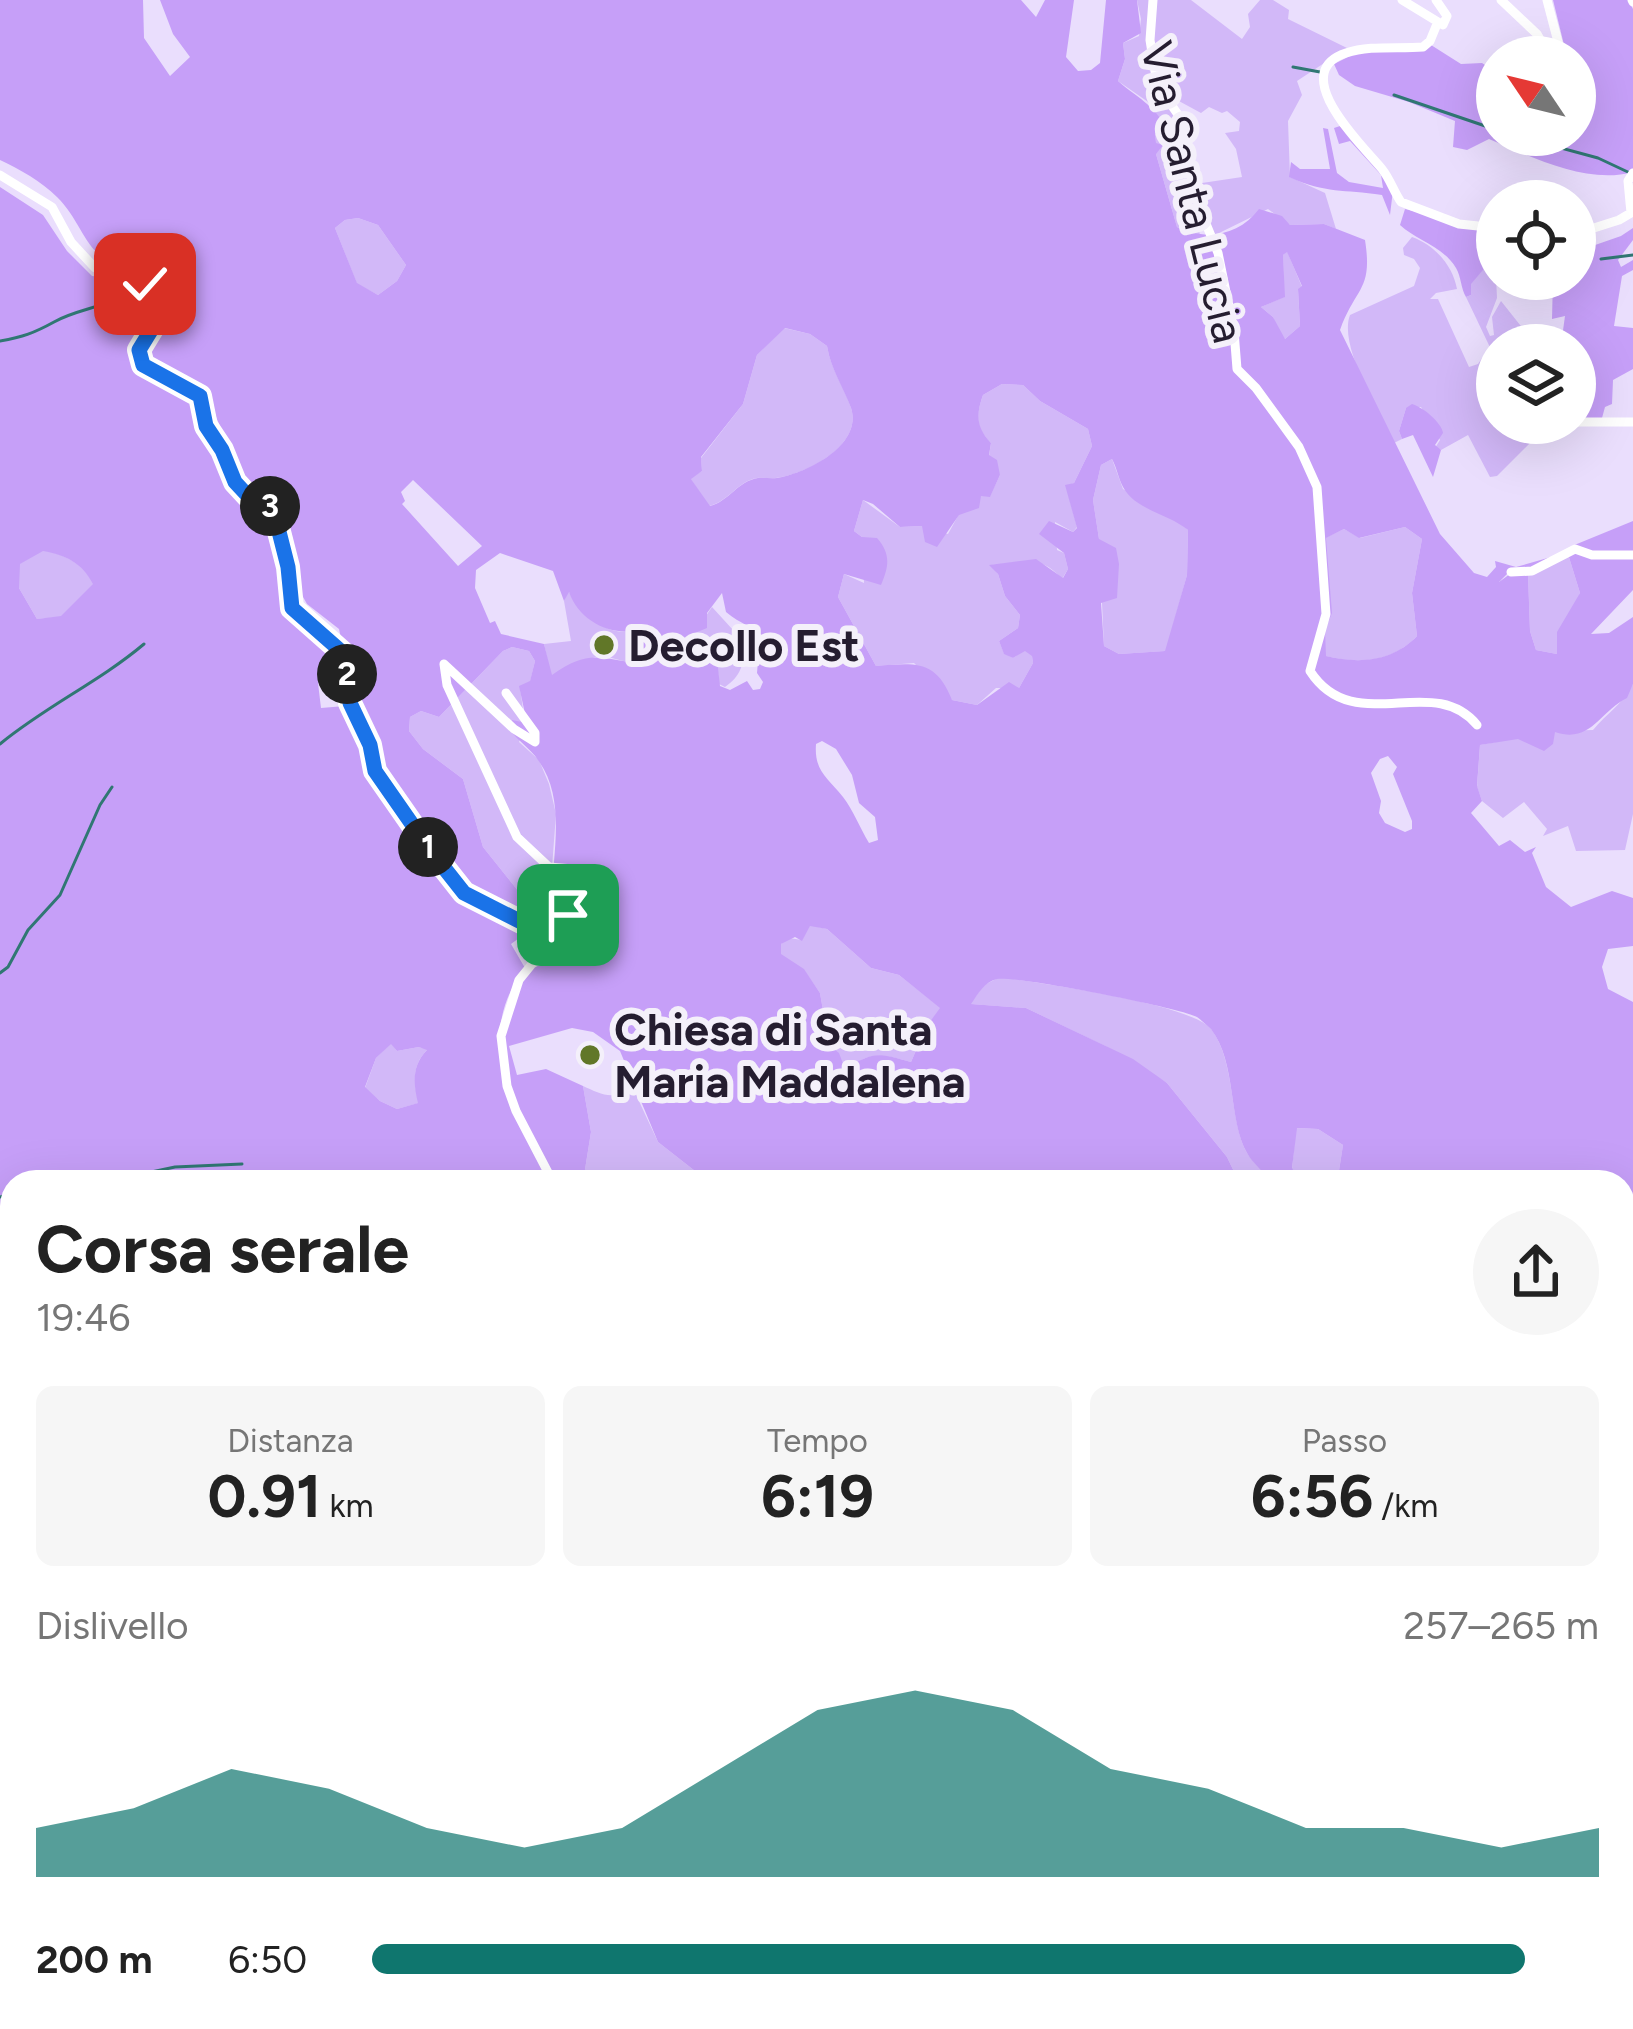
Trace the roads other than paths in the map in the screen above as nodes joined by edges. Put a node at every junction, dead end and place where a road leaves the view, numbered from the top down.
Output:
1 (1154, 0) edge
2 (1402, 0) edge
3 (1436, 0) edge
4 (1501, 0) edge
5 (1547, 0) edge
6 (1437, 24) junction
7 (1536, 36) edge
8 (1556, 36) edge
9 (1633, 173) edge
10 (0, 175) edge
11 (1476, 225) edge
12 (1596, 227) edge
13 (1596, 422) edge
14 (1633, 422) edge
15 (1633, 555) edge
16 (1511, 572) dead end
17 (506, 694) dead end
18 (1477, 725) dead end
19 (552, 944) junction
20 (547, 1170) edge

1 - 18 street, Via Santa Lucia
2 - 6 street
3 - 6 street
4 - 7 street
5 - 8 street
6 - 11 street
9 - 12 street
10 - 19 street
13 - 14 street
15 - 16 street
17 - 19 street
19 - 20 street

